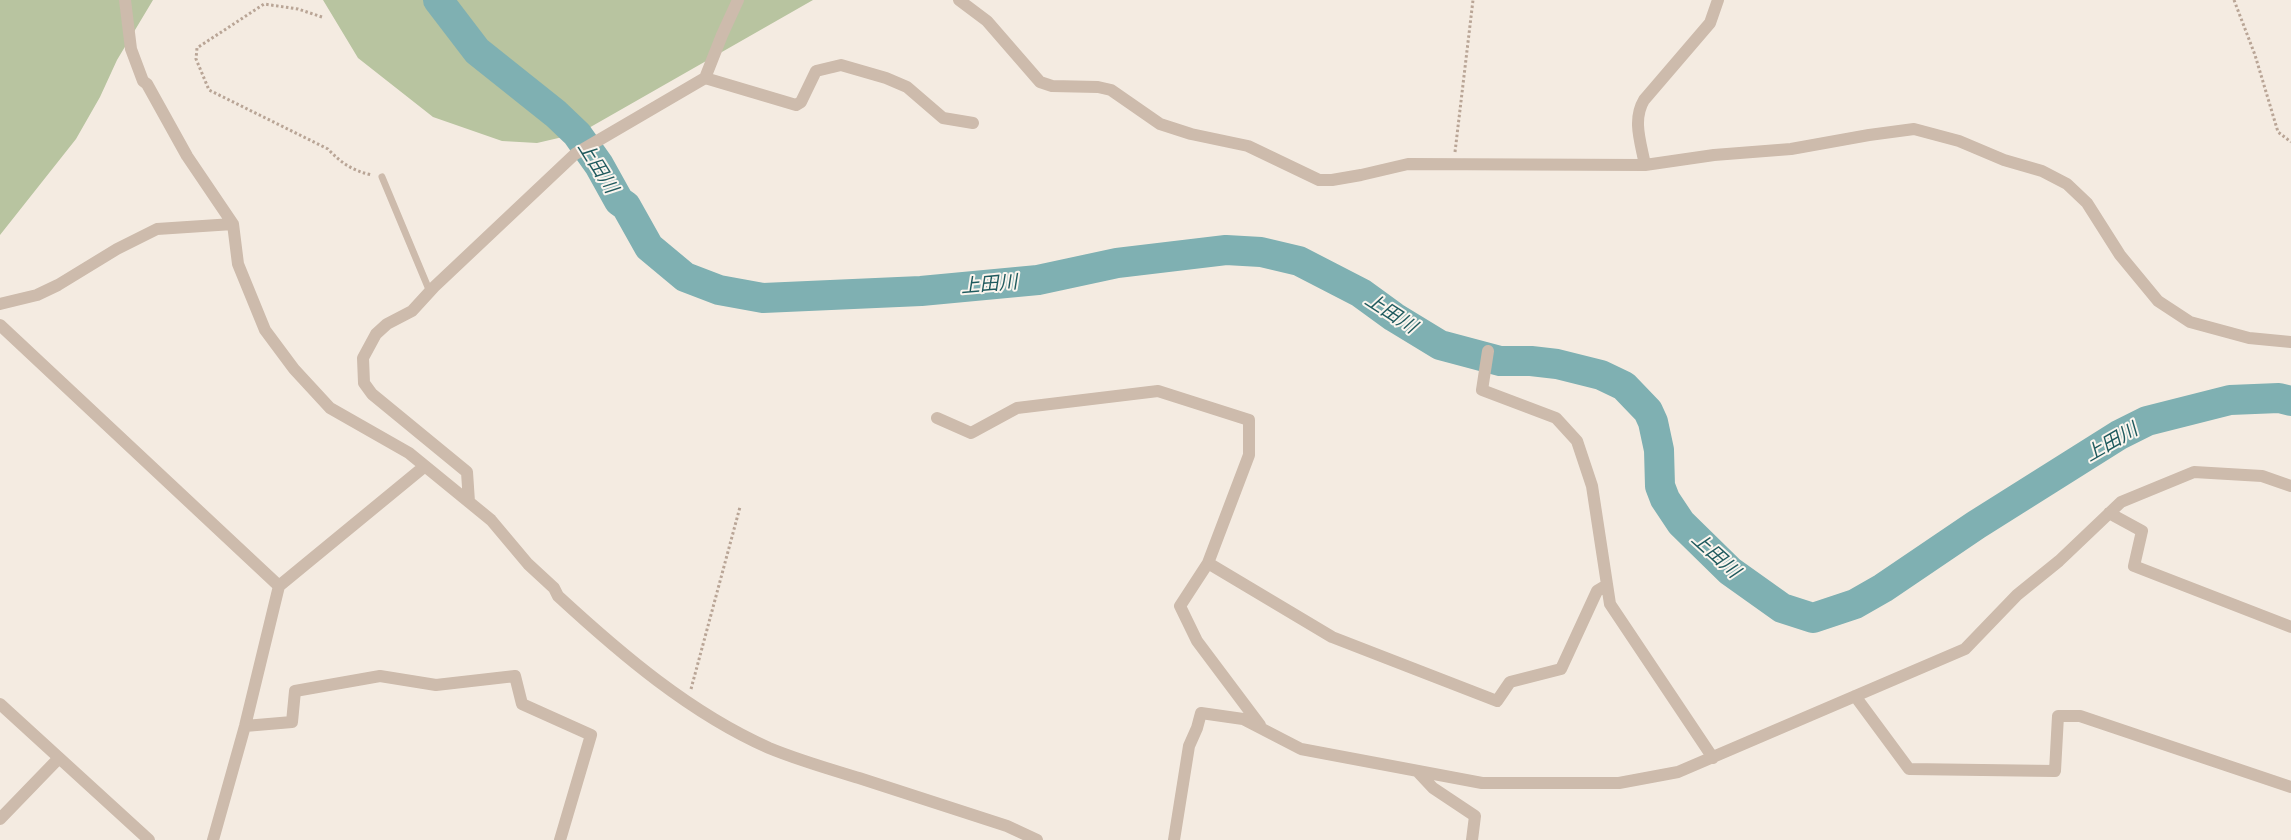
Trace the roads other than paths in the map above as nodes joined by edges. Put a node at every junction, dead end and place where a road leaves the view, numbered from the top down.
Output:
1 (125, 0) edge
2 (738, 0) edge
3 (959, 0) edge
4 (1718, 0) edge
5 (705, 78) junction
6 (973, 123) dead end
7 (1645, 165) junction
8 (382, 177) road end
9 (233, 224) junction
10 (430, 292) junction
11 (0, 304) edge
12 (0, 325) edge
13 (2291, 342) edge
14 (1488, 351) dead end
15 (937, 418) dead end
16 (425, 466) junction
17 (2291, 486) edge
18 (469, 502) junction
19 (2109, 513) junction
20 (1208, 563) junction
21 (1607, 585) junction
22 (280, 586) junction
23 (2291, 627) edge
24 (1855, 696) junction
25 (0, 704) edge
26 (245, 726) junction
27 (1262, 729) junction
28 (59, 758) junction
29 (1713, 758) junction
30 (1418, 772) junction
31 (2291, 787) edge
32 (0, 819) edge
33 (149, 840) edge
34 (213, 840) edge
35 (560, 840) edge
36 (1037, 840) edge
37 (1174, 840) edge
38 (1472, 840) edge

1 - 9 street
2 - 5 street
3 - 7 street
4 - 7 street
5 - 6 street
5 - 10 street
7 - 13 street
8 - 10 lane
9 - 11 street
9 - 16 street
10 - 18 street
12 - 22 street
14 - 21 street
15 - 20 street
16 - 18 street
16 - 22 street
17 - 19 street
18 - 36 street
19 - 23 street
19 - 24 street
20 - 21 street
20 - 27 street
21 - 29 street
22 - 26 street
24 - 29 street
24 - 31 street
25 - 28 street
26 - 34 street
26 - 35 street
27 - 30 street
27 - 37 street
28 - 32 street
28 - 33 street
29 - 30 street
30 - 38 street

